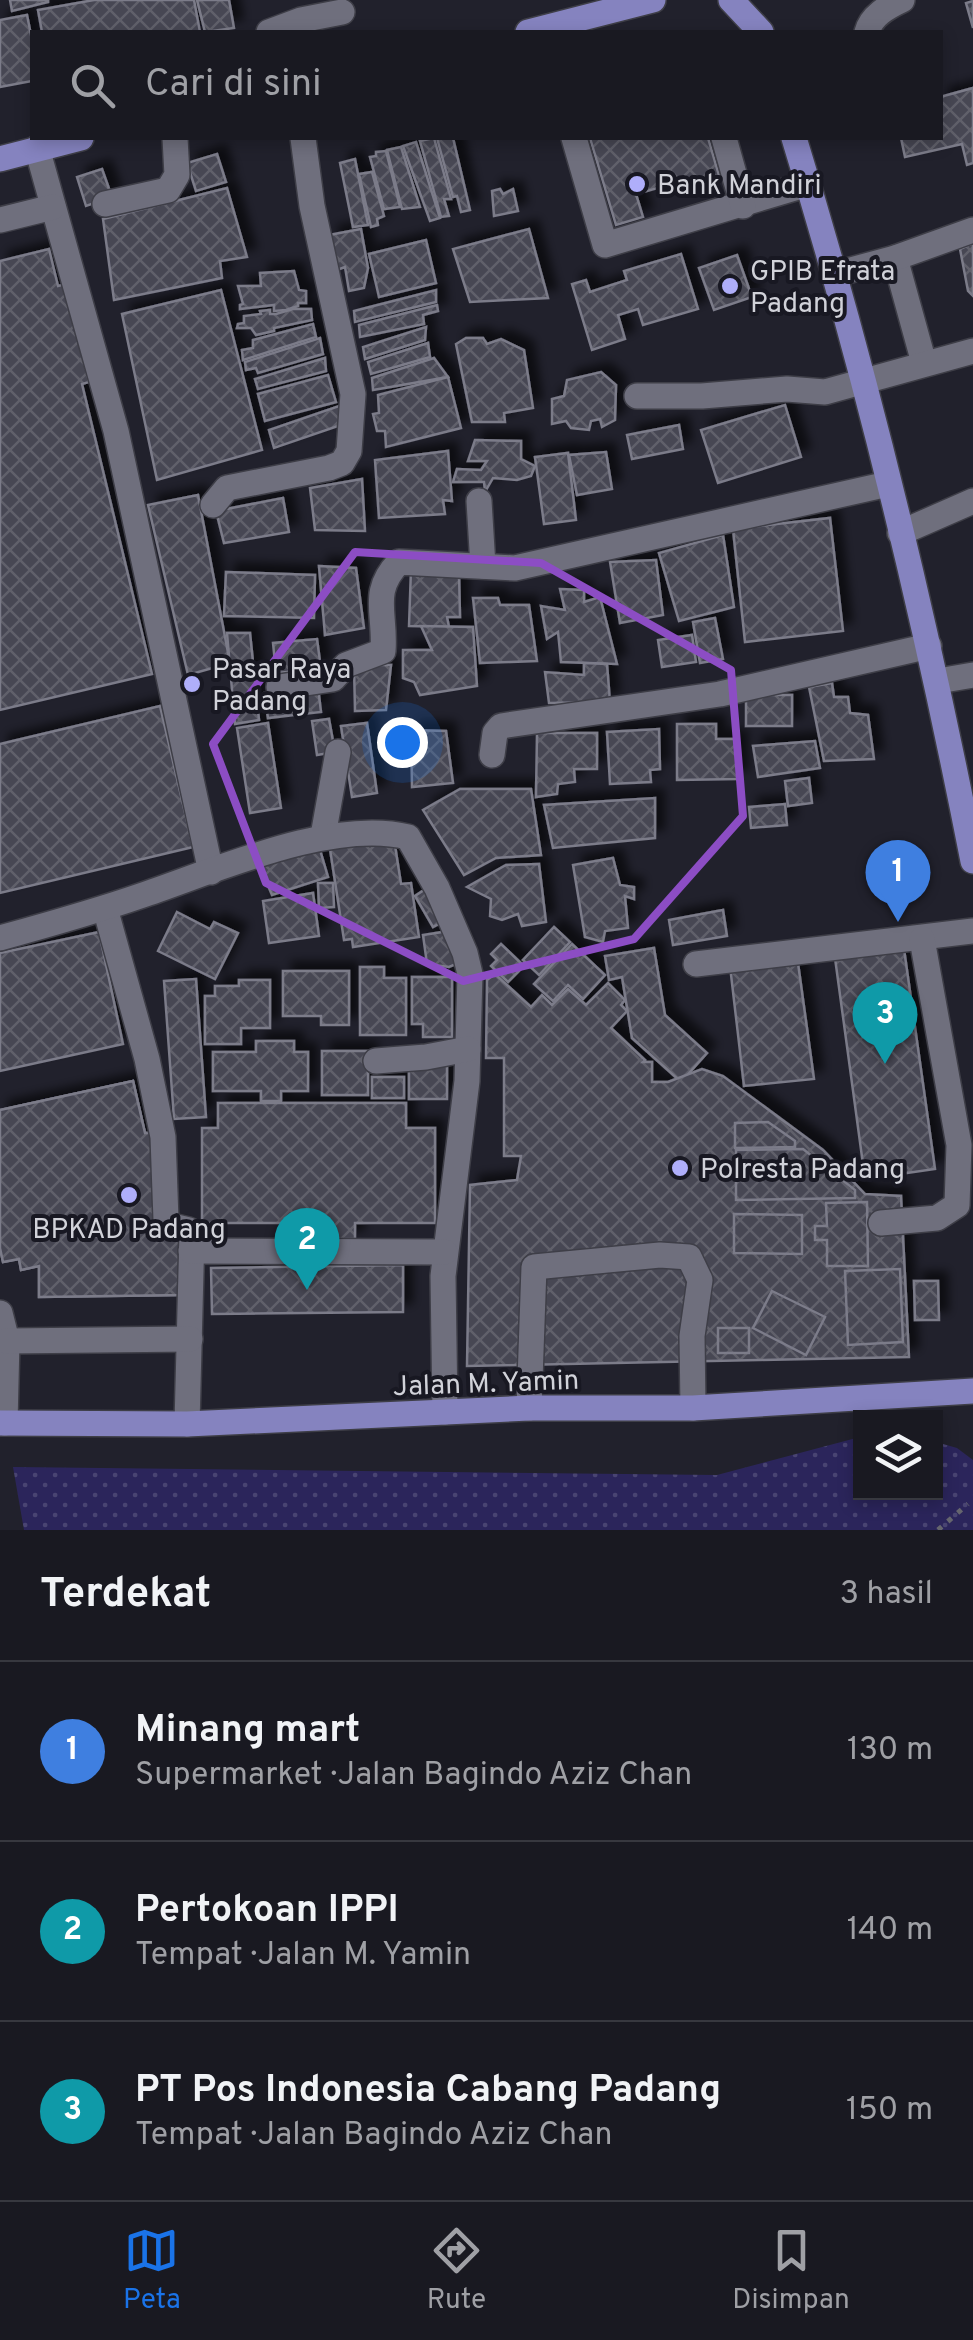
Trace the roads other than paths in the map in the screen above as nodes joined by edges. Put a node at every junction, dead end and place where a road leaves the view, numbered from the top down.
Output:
1 (653, 0) edge
2 (731, 0) edge
3 (760, 0) edge
4 (902, 0) edge
5 (342, 12) dead end
6 (274, 30) edge
7 (536, 30) edge
8 (759, 30) edge
9 (761, 30) edge
10 (868, 30) edge
11 (72, 140) edge
12 (175, 140) edge
13 (302, 140) edge
14 (575, 140) edge
15 (725, 140) edge
16 (795, 140) edge
17 (37, 148) junction
18 (0, 159) edge
19 (808, 184) junction
20 (105, 204) dead end
21 (743, 206) junction
22 (53, 207) junction
23 (0, 220) edge
24 (973, 230) edge
25 (896, 258) junction
26 (836, 274) junction
27 (973, 351) edge
28 (924, 364) junction
29 (866, 382) junction
30 (637, 396) dead end
31 (888, 484) junction
32 (479, 502) dead end
33 (213, 504) dead end
34 (971, 505) edge
35 (900, 534) junction
36 (483, 566) junction
37 (929, 646) junction
38 (973, 676) edge
39 (938, 681) junction
40 (279, 687) dead end
41 (338, 752) dead end
42 (492, 756) dead end
43 (967, 800) edge
44 (323, 836) junction
45 (973, 861) edge
46 (211, 872) junction
47 (105, 908) junction
48 (973, 931) edge
49 (0, 938) edge
50 (922, 939) junction
51 (696, 964) dead end
52 (468, 1049) junction
53 (376, 1061) dead end
54 (966, 1142) edge
55 (881, 1224) dead end
56 (191, 1251) junction
57 (445, 1252) junction
58 (0, 1313) edge
59 (190, 1339) junction
60 (7, 1341) junction
61 (973, 1391) edge
62 (529, 1408) junction
63 (694, 1408) junction
64 (445, 1412) junction
65 (188, 1424) junction
66 (2, 1425) edge

1 - 7 main road
2 - 8 main road
3 - 9 main road
4 - 10 street
5 - 6 street
11 - 17 main road
12 - 20 street
13 - 33 street
14 - 21 street
15 - 21 street
16 - 19 main road
17 - 18 main road
17 - 22 street
19 - 21 street
19 - 26 main road
22 - 23 street
22 - 46 street
24 - 25 street
25 - 26 street
25 - 28 street
26 - 29 main road
27 - 28 street
28 - 29 street
29 - 30 street
29 - 31 main road
31 - 35 main road
31 - 36 street
32 - 36 street
34 - 35 street
35 - 37 main road
36 - 40 street
37 - 39 main road
37 - 42 street
38 - 39 street
39 - 43 main road
41 - 44 street
43 - 45 main road
44 - 46 street
44 - 52 street
46 - 47 street
47 - 49 street
47 - 56 street
48 - 50 street
50 - 51 street
50 - 54 street
52 - 53 street
52 - 57 street
54 - 55 street
56 - 57 street
56 - 59 street
57 - 64 street
58 - 60 street
59 - 60 street
59 - 65 street
60 - 66 street
61 - 63 main road, Jalan M. Yamin
62 - 63 main road, Jalan M. Yamin
62 - 63 street
62 - 64 main road, Jalan M. Yamin
64 - 65 main road, Jalan M. Yamin
65 - 66 main road, Jalan M. Yamin

